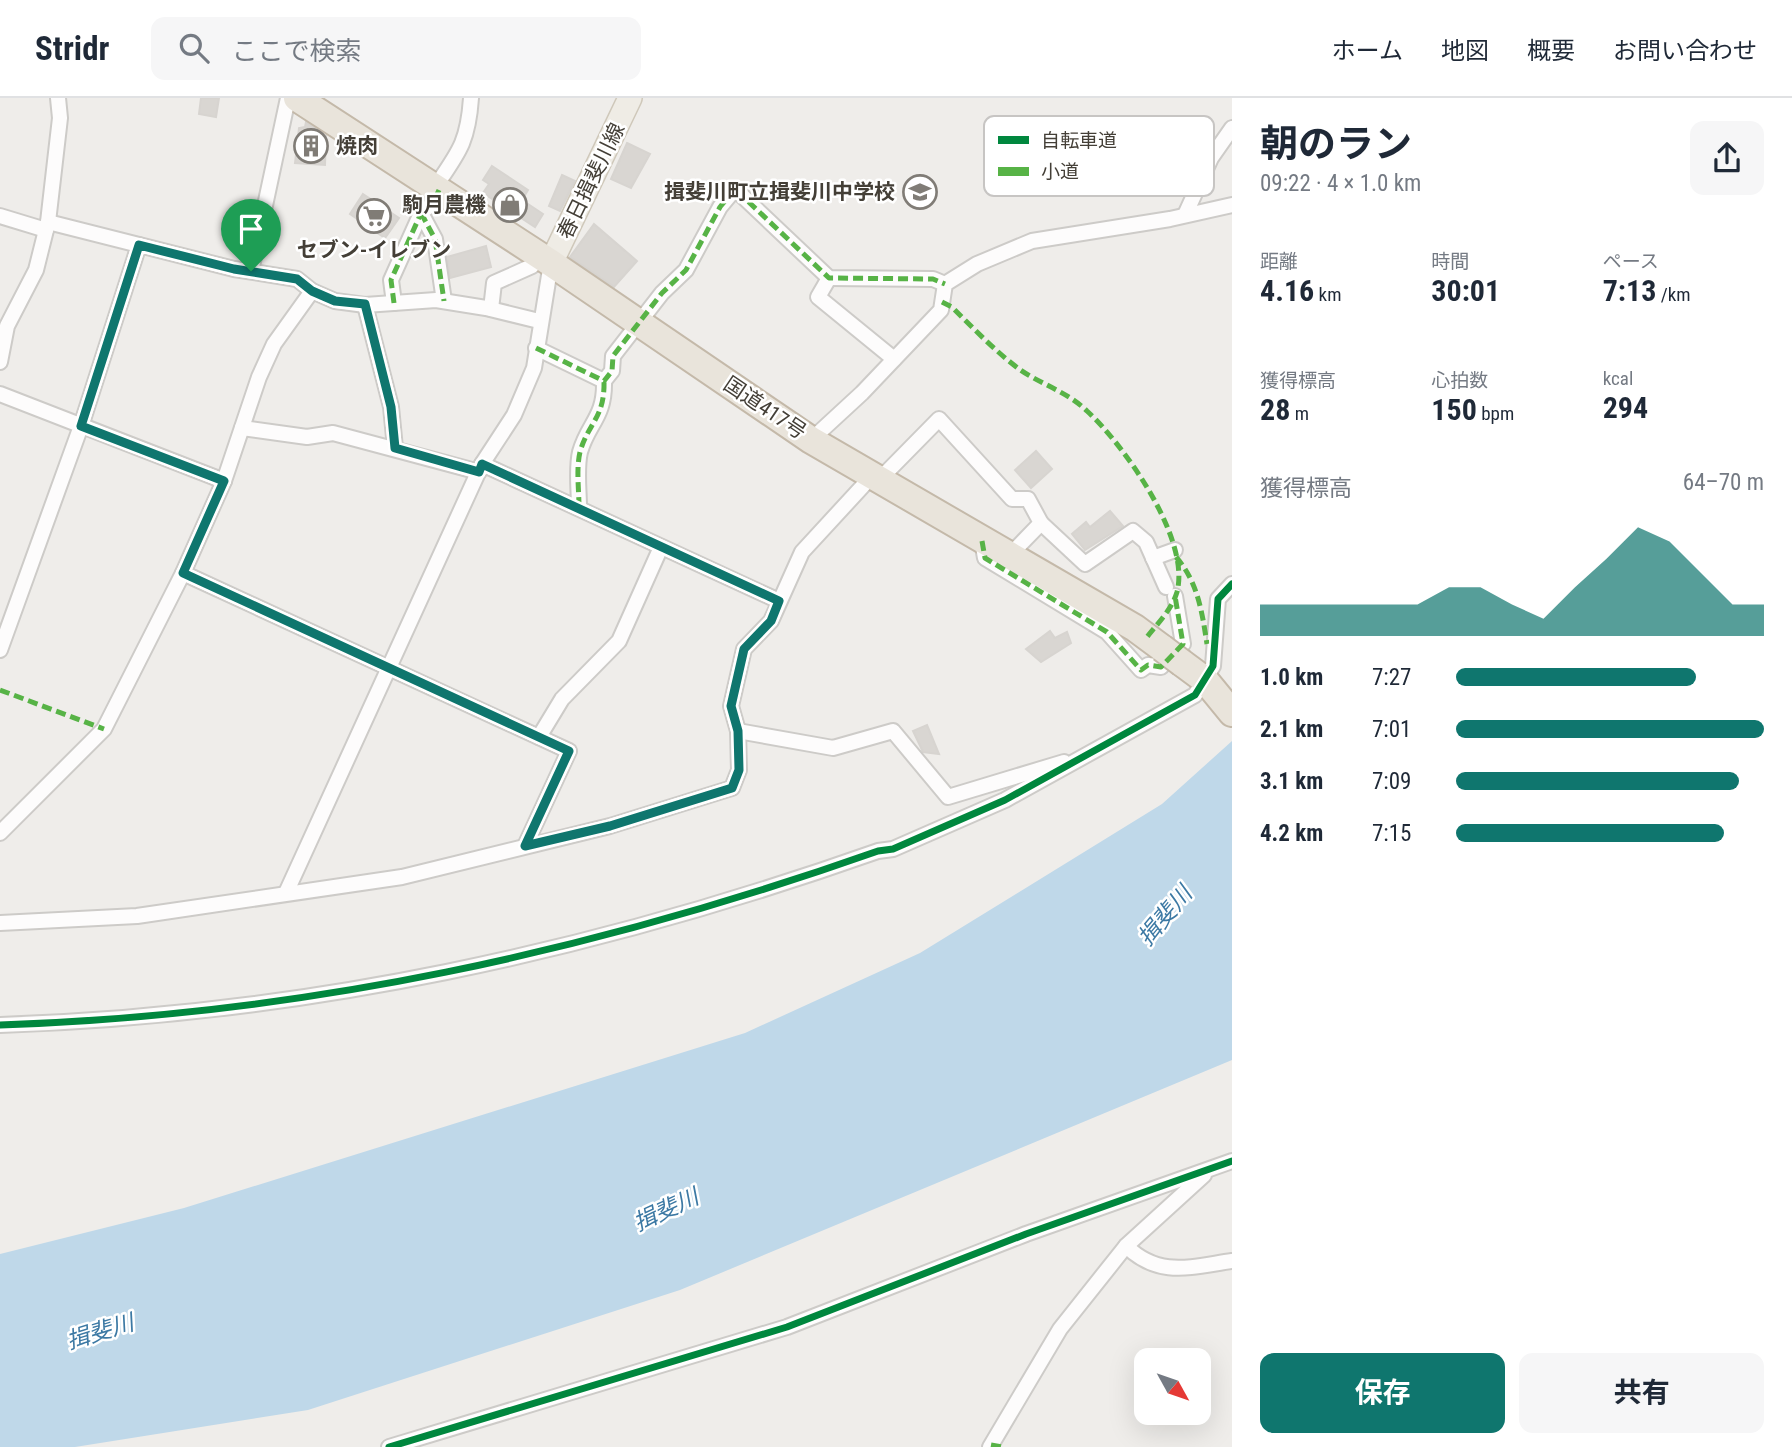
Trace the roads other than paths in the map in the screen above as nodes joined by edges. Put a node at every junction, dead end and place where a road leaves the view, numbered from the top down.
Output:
1 (58, 98) edge
2 (288, 98) edge
3 (297, 98) edge
4 (471, 98) edge
5 (631, 98) edge
6 (1232, 128) edge
7 (1214, 154) edge
8 (437, 189) junction
9 (1194, 196) edge
10 (1232, 205) edge
11 (421, 213) junction
12 (1185, 215) junction
13 (0, 216) edge
14 (47, 226) junction
15 (139, 245) junction
16 (546, 260) junction
17 (251, 271) junction
18 (829, 278) junction
19 (945, 284) junction
20 (312, 291) junction
21 (444, 301) junction
22 (394, 303) junction
23 (365, 304) junction
24 (491, 309) junction
25 (539, 321) junction
26 (638, 322) junction
27 (536, 348) junction
28 (894, 359) junction
29 (0, 362) edge
30 (604, 382) junction
31 (0, 394) edge
32 (81, 426) junction
33 (242, 428) junction
34 (811, 440) junction
35 (395, 448) junction
36 (481, 468) junction
37 (876, 478) junction
38 (224, 481) junction
39 (579, 507) junction
40 (1041, 523) junction
41 (982, 541) junction
42 (661, 547) junction
43 (1175, 550) dead end
44 (1008, 557) junction
45 (1153, 558) junction
46 (183, 573) junction
47 (1232, 584) edge
48 (779, 601) junction
49 (0, 650) edge
50 (389, 667) junction
51 (1205, 680) junction
52 (1228, 708) edge
53 (738, 731) junction
54 (539, 737) junction
55 (1089, 754) junction
56 (0, 833) edge
57 (525, 846) junction
58 (286, 893) junction
59 (0, 923) edge
60 (0, 1025) edge
61 (1232, 1161) edge
62 (1211, 1170) junction
63 (1126, 1246) junction
64 (1232, 1261) edge
65 (388, 1447) edge
66 (990, 1447) edge

1 - 14 street
2 - 17 street
3 - 8 highway, 国道417号
4 - 8 street
5 - 16 main road, 春日揖斐川線
6 - 7 street
8 - 11 street
8 - 16 highway, 国道417号
9 - 12 street
10 - 12 street
11 - 21 street
11 - 22 street
12 - 19 street
13 - 14 street
14 - 15 street
14 - 29 street
15 - 17 street
15 - 32 street
16 - 24 street
16 - 25 street
16 - 26 highway, 国道417号
17 - 20 street
18 - 19 street
18 - 26 street
18 - 28 street
19 - 28 street
20 - 23 street
20 - 33 street
21 - 22 street
21 - 24 street
22 - 23 street
23 - 35 street
24 - 25 street
25 - 27 street
26 - 30 street
26 - 34 highway, 国道417号
27 - 30 street
27 - 36 street
28 - 34 street
30 - 39 street
31 - 32 street
32 - 38 street
32 - 49 street
33 - 35 street
33 - 38 street
34 - 37 highway, 国道417号
35 - 36 street
36 - 39 street
36 - 50 street
37 - 40 street
37 - 41 highway, 国道417号
37 - 48 street
38 - 46 street
39 - 42 street
40 - 44 street
40 - 45 street
41 - 44 highway, 国道417号
41 - 45 street
42 - 48 street
42 - 54 street
43 - 45 street
44 - 51 highway, 国道417号
46 - 50 street
46 - 56 street
47 - 51 street
48 - 53 street
50 - 54 street
50 - 58 street
51 - 52 highway, 国道417号
51 - 55 street
53 - 55 street
53 - 57 street
54 - 57 street
55 - 60 street
57 - 58 street
58 - 59 street
61 - 62 street
62 - 63 street
62 - 65 street
63 - 64 street
63 - 66 street

